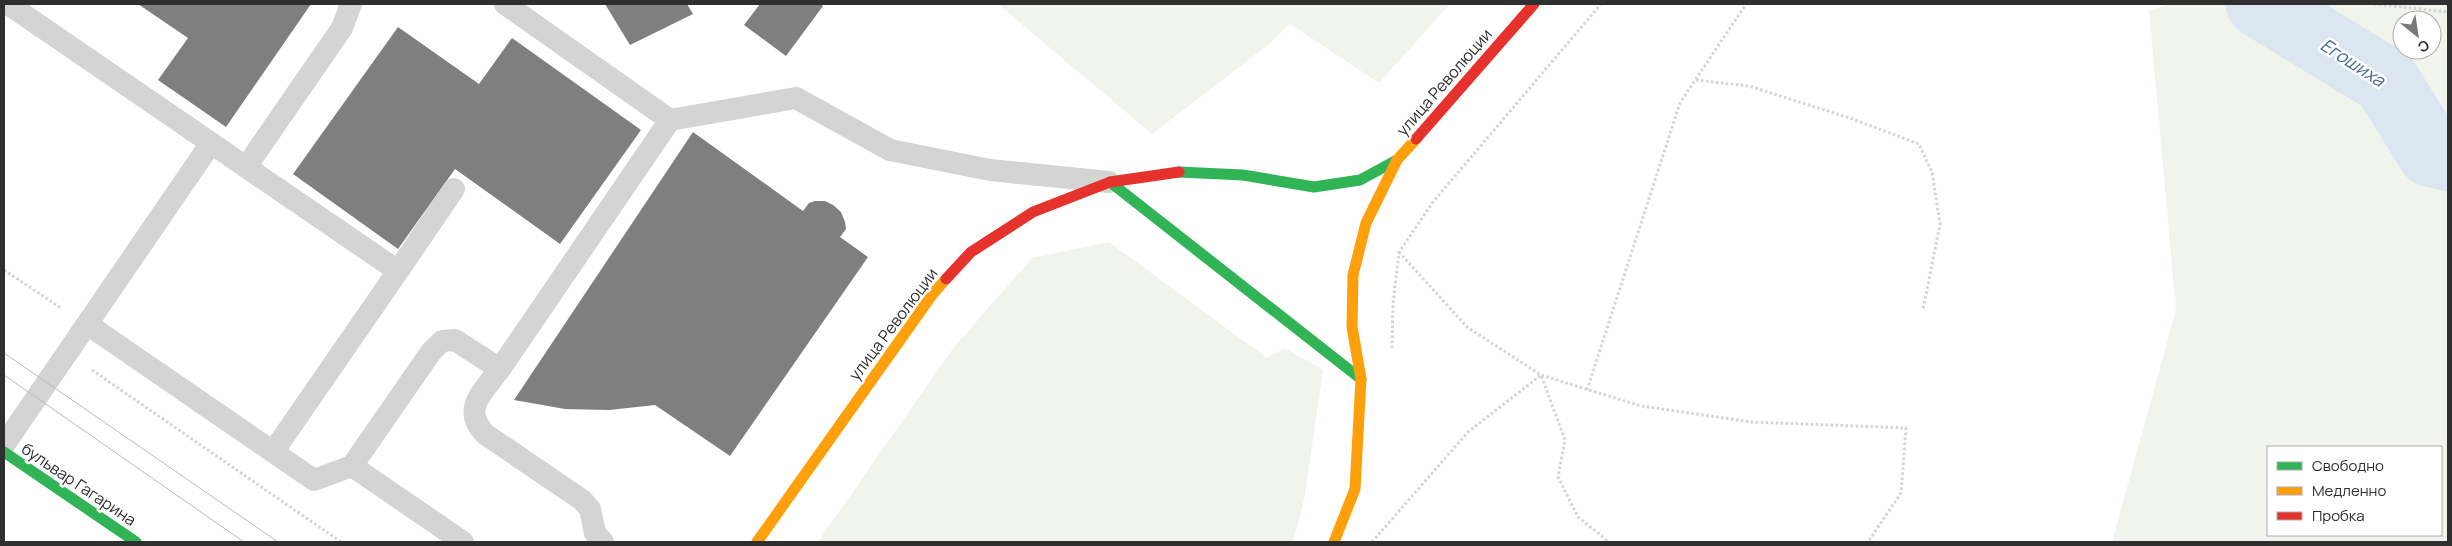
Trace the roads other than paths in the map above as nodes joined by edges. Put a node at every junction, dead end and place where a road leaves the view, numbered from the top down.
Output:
1 (8, 4) edge
2 (351, 4) edge
3 (505, 4) edge
4 (1534, 4) edge
5 (670, 120) junction
6 (211, 143) junction
7 (1398, 160) junction
8 (246, 167) junction
9 (1110, 182) junction
10 (454, 189) dead end
11 (398, 271) junction
12 (87, 324) junction
13 (500, 369) junction
14 (1361, 379) junction
15 (4, 445) edge
16 (4, 452) edge
17 (273, 452) junction
18 (352, 466) junction
19 (136, 542) edge
20 (463, 542) edge
21 (602, 542) edge
22 (758, 542) edge
23 (1334, 542) edge

1 - 6 lane
2 - 8 lane
3 - 5 lane
4 - 7 main road, улица Революции
5 - 9 lane
5 - 13 lane
6 - 8 lane
6 - 12 lane
7 - 9 main road, улица Революции
7 - 14 main road, улица Революции
8 - 11 lane
9 - 14 main road
9 - 22 main road, улица Революции
10 - 11 lane
11 - 17 lane
12 - 15 lane
12 - 17 lane
13 - 18 lane
13 - 21 lane
14 - 23 main road, улица Революции
16 - 19 main road, бульвар Гагарина
17 - 18 lane
18 - 20 lane

